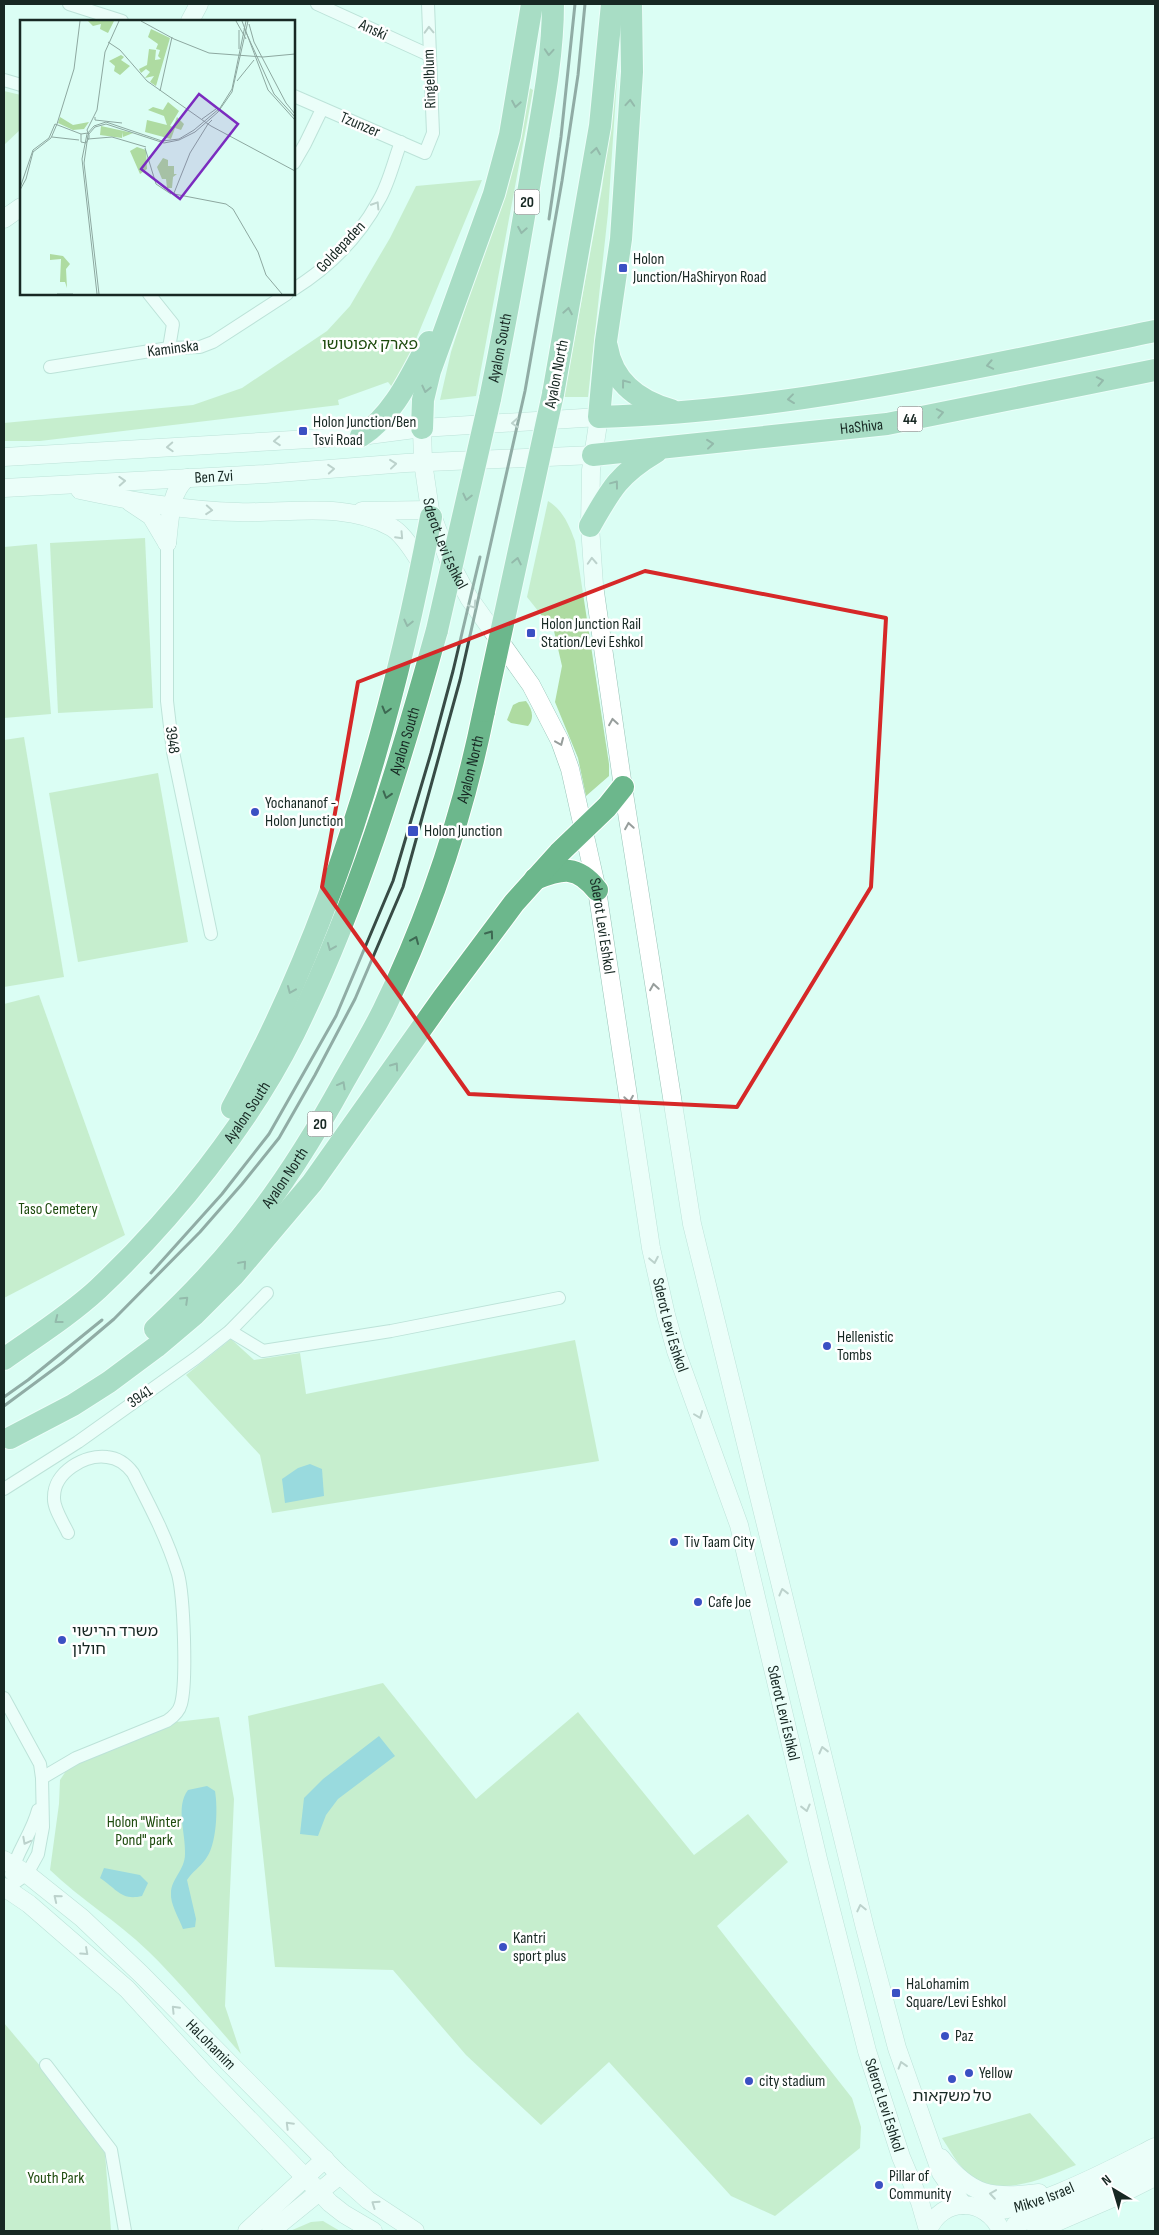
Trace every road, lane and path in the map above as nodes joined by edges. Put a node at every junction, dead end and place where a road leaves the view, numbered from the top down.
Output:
1 (69, 4) edge
2 (199, 4) edge
3 (317, 4) edge
4 (428, 4) edge
5 (532, 4) edge
6 (553, 4) edge
7 (612, 4) edge
8 (631, 4) edge
9 (119, 20) edge
10 (191, 20) edge
11 (430, 55) junction
12 (4, 80) edge
13 (20, 85) edge
14 (295, 96) edge
15 (322, 109) junction
16 (401, 142) junction
17 (425, 153) joint
18 (295, 161) edge
19 (20, 208) edge
20 (4, 219) edge
21 (465, 269) junction
22 (295, 288) edge
23 (150, 295) edge
24 (283, 295) edge
25 (1155, 331) edge
26 (606, 341) junction
27 (169, 348) junction
28 (50, 367) dead end
29 (1155, 370) edge
30 (682, 413) junction
31 (599, 418) junction
32 (422, 428) junction
33 (361, 436) junction
34 (662, 449) junction
35 (593, 455) junction
36 (4, 456) edge
37 (423, 462) junction
38 (188, 478) junction
39 (58, 485) junction
40 (4, 488) edge
41 (128, 500) junction
42 (172, 506) junction
43 (349, 512) junction
44 (431, 513) junction
45 (590, 526) junction
46 (167, 543) junction
47 (422, 564) junction
48 (622, 787) junction
49 (584, 828) junction
50 (534, 879) junction
51 (597, 890) junction
52 (211, 934) dead end
53 (96, 1290) junction
54 (267, 1293) dead end
55 (559, 1298) dead end
56 (230, 1331) junction
57 (4, 1359) edge
58 (7, 1440) edge
59 (4, 1489) edge
60 (68, 1533) dead end
61 (4, 1698) edge
62 (42, 1778) junction
63 (15, 1866) edge
64 (5, 1887) edge
65 (46, 2064) dead end
66 (931, 2147) junction
67 (1155, 2147) edge
68 (277, 2149) junction
69 (325, 2159) junction
70 (1155, 2162) edge
71 (340, 2175) junction
72 (1155, 2177) edge
73 (305, 2178) junction
74 (1076, 2185) junction
75 (320, 2193) junction
76 (963, 2205) junction
77 (273, 2207) junction
78 (985, 2210) junction
79 (344, 2214) junction
80 (289, 2217) junction
81 (1008, 2228) edge
82 (125, 2231) edge
83 (247, 2231) edge
84 (271, 2231) edge
85 (373, 2231) edge
86 (415, 2231) edge
87 (928, 2231) edge
88 (1036, 2231) edge

1 - 9 street
2 - 10 main road
3 - 11 street, Anski
11 -> 4 street, Ringelblum
5 -> 21 highway
6 -> 53 highway, Ayalon South / 20, bridge
58 -> 7 highway, Ayalon North / 20, bridge
26 -> 8 highway
11 - 17 street, Ringelblum
12 - 13 street
14 - 15 street, Tzunzer
15 - 16 street, Tzunzer
15 - 18 street
16 - 17 street, Tzunzer
22 -> 16 street, Goldepaden
19 - 20 main road
21 -> 32 highway
21 - 33 highway
23 - 27 street
24 - 27 street, Kaminska
25 -> 30 highway, 44
30 -> 26 highway
26 - 31 highway
27 - 28 street, Kaminska
34 -> 29 highway, HaShiva / 44
30 - 31 highway, 44
31 -> 32 main road, 44
31 - 35 main road, Sderot Levi Eshkol
32 - 33 main road, Ben Zvi
32 - 37 main road, Sderot Levi Eshkol
33 -> 36 main road, Ben Zvi
34 - 35 highway, HaShiva / 44
45 -> 34 highway
35 - 37 main road, 44
35 - 45 main road, Sderot Levi Eshkol
38 -> 37 main road, Ben Zvi
37 - 44 main road, Sderot Levi Eshkol
39 -> 38 main road, Ben Zvi
38 - 42 main road
39 - 40 main road, Ben Zvi
39 - 41 main road
41 - 42 main road
41 - 46 main road
42 -> 43 main road
42 - 46 main road
43 - 44 main road
43 -> 47 main road
44 - 47 highway
44 -> 49 main road, Sderot Levi Eshkol
48 -> 45 main road, Sderot Levi Eshkol
46 - 52 street, 3948
47 -> 53 highway
48 - 49 highway
66 -> 48 main road, Sderot Levi Eshkol
49 - 50 highway
49 - 51 main road, Sderot Levi Eshkol
50 - 51 highway
58 -> 50 highway
51 -> 87 main road, Sderot Levi Eshkol
53 -> 57 highway, Ayalon South / 20
54 - 56 street, 3941
55 - 56 street
56 - 59 street, 3941
60 - 62 street
61 - 62 street
62 - 63 street
63 - 64 street
69 -> 63 main road, HaLohamim
64 -> 68 main road, HaLohamim
65 - 82 street
74 -> 66 main road
66 - 76 main road, Sderot Levi Eshkol
67 - 74 main road, Mikve Israel
68 - 73 main road, HaLohamim
68 - 77 main road
69 - 71 main road, HaLohamim
69 - 73 main road
70 - 81 main road
71 - 75 main road
86 -> 71 main road, HaLohamim
72 - 88 main road, Mikve Israel
73 - 75 main road, HaLohamim
73 - 77 main road
74 - 78 main road, Mikve Israel
75 - 79 main road, HaLohamim
75 - 80 main road
76 - 78 main road, Mikve Israel
76 - 87 main road
77 - 83 main road
78 - 81 main road
79 - 80 main road
79 - 85 main road, HaLohamim
80 - 84 main road

